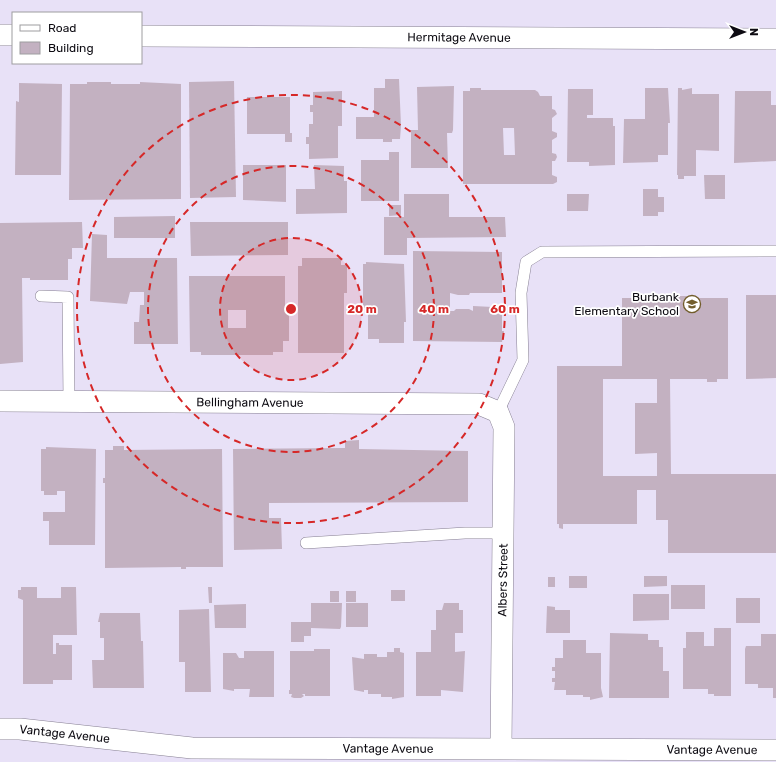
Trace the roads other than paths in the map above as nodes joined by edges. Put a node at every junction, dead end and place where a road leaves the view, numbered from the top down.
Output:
1 (0, 35) edge
2 (12, 35) edge
3 (142, 36) edge
4 (776, 39) edge
5 (776, 251) edge
6 (41, 296) dead end
7 (0, 401) edge
8 (70, 402) junction
9 (498, 412) junction
10 (503, 533) junction
11 (306, 543) dead end
12 (0, 729) edge
13 (501, 748) junction
14 (776, 750) edge

1 - 2 street
3 - 4 street, Hermitage Avenue
5 - 9 lane
6 - 8 lane
7 - 8 street, Bellingham Avenue
8 - 9 street, Bellingham Avenue
9 - 10 street, Albers Street
10 - 11 lane
10 - 13 street, Albers Street
12 - 13 street, Vantage Avenue
13 - 14 street, Vantage Avenue

